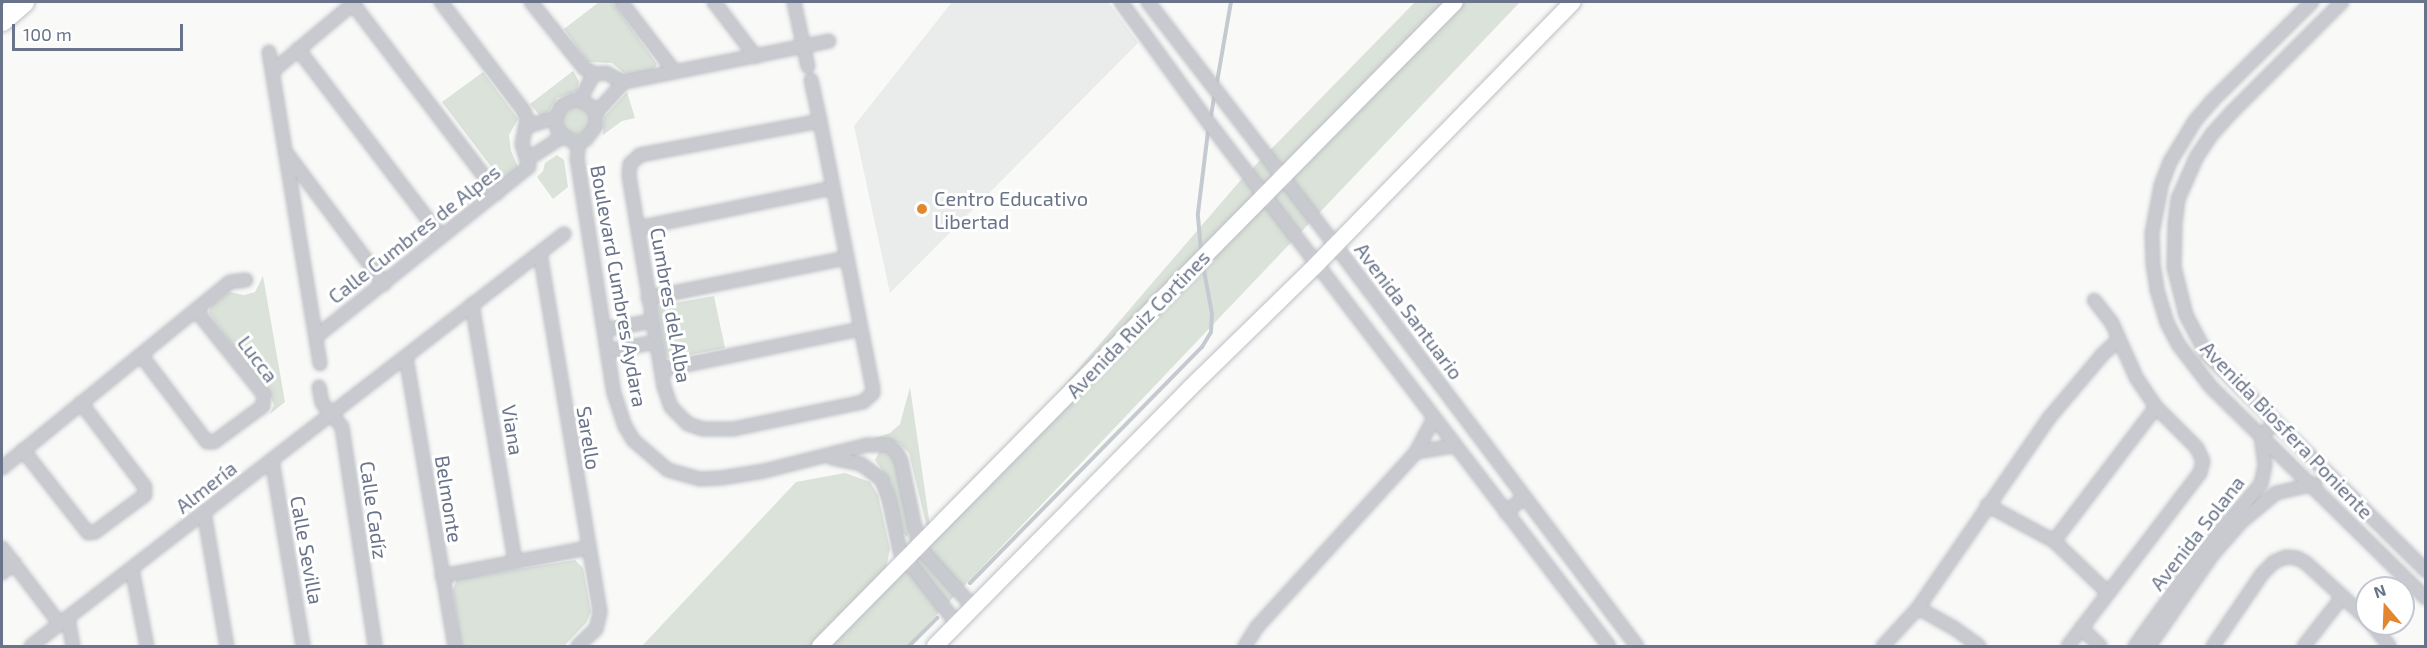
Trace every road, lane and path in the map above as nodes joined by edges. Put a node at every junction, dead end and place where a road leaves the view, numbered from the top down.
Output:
1 (23, 2) edge
2 (441, 2) edge
3 (531, 2) edge
4 (621, 2) edge
5 (714, 2) edge
6 (794, 2) edge
7 (1121, 2) edge
8 (1148, 2) edge
9 (1455, 2) edge
10 (1573, 2) edge
11 (2312, 2) edge
12 (2342, 2) edge
13 (354, 3) edge
14 (2, 20) edge
15 (2287, 26) junction
16 (829, 41) dead end
17 (2300, 42) junction
18 (804, 47) junction
19 (298, 49) junction
20 (269, 52) dead end
21 (756, 57) junction
22 (808, 67) dead end
23 (273, 71) junction
24 (675, 72) junction
25 (594, 74) junction
26 (811, 80) dead end
27 (624, 82) junction
28 (580, 100) junction
29 (596, 113) junction
30 (555, 118) junction
31 (819, 121) junction
32 (525, 127) junction
33 (562, 137) junction
34 (579, 142) junction
35 (286, 152) junction
36 (528, 159) junction
37 (1281, 177) junction
38 (833, 188) junction
39 (497, 193) junction
40 (1264, 194) junction
41 (638, 228) junction
42 (564, 234) dead end
43 (441, 237) junction
44 (1335, 245) junction
45 (540, 252) junction
46 (847, 258) junction
47 (1317, 264) junction
48 (246, 280) dead end
49 (384, 284) junction
50 (648, 298) junction
51 (2094, 300) dead end
52 (472, 304) junction
53 (196, 310) junction
54 (652, 321) junction
55 (861, 329) junction
56 (604, 330) junction
57 (316, 336) junction
58 (2118, 340) junction
59 (656, 342) junction
60 (608, 351) junction
61 (141, 355) junction
62 (406, 357) junction
63 (320, 364) dead end
64 (661, 370) junction
65 (319, 387) dead end
66 (81, 403) junction
67 (2156, 407) junction
68 (333, 412) junction
69 (1434, 418) junction
70 (2275, 423) junction
71 (2261, 436) junction
72 (1455, 446) junction
73 (23, 450) junction
74 (1416, 452) junction
75 (828, 457) junction
76 (272, 460) junction
77 (2, 468) edge
78 (2327, 475) junction
79 (2313, 487) junction
80 (1524, 497) junction
81 (1987, 505) junction
82 (204, 512) junction
83 (1506, 513) junction
84 (2054, 541) junction
85 (920, 547) junction
86 (2, 548) edge
87 (587, 548) junction
88 (905, 561) junction
89 (515, 562) junction
90 (14, 563) junction
91 (132, 568) junction
92 (2426, 571) edge
93 (2, 573) edge
94 (442, 576) junction
95 (2108, 593) junction
96 (2343, 596) junction
97 (2426, 598) edge
98 (974, 608) junction
99 (1918, 608) junction
100 (2355, 608) edge
101 (64, 621) junction
102 (957, 624) junction
103 (2081, 628) junction
104 (31, 646) edge
105 (73, 646) edge
106 (147, 646) edge
107 (228, 646) edge
108 (303, 646) edge
109 (375, 646) edge
110 (455, 646) edge
111 (578, 646) edge
112 (820, 646) edge
113 (935, 646) edge
114 (1245, 646) edge
115 (1609, 646) edge
116 (1636, 646) edge
117 (1883, 646) edge
118 (1979, 646) edge
119 (2068, 646) edge
120 (2100, 646) edge
121 (2135, 646) edge
122 (2149, 646) edge
123 (2213, 646) edge
124 (2304, 646) edge

1 - 14 highway
2 - 32 street
3 - 25 street
4 - 24 street
5 - 21 street
6 - 18 street
7 - 40 street
8 - 37 street, Avenida Santuario
9 - 37 main road, Avenida Ruiz Cortines
10 - 44 main road
11 - 15 street, Avenida Biosfera Poniente
12 - 17 street, Avenida Biosfera Poniente
13 - 19 street
13 - 39 street
15 - 17 street
15 - 71 street, Avenida Biosfera Poniente
16 - 18 street
17 - 70 street, Avenida Biosfera Poniente
18 - 21 street
18 - 22 street
19 - 23 street
19 - 43 street
20 - 23 street
21 - 24 street
23 - 35 street
24 - 27 street
25 - 27 street
25 - 28 street
26 - 31 street, Cumbres del Alba
27 - 29 street
28 - 29 street
28 - 30 street
29 - 34 street
30 - 32 street
30 - 33 street
31 - 38 street, Cumbres del Alba
31 - 41 street, Cumbres del Alba
32 - 36 street
33 - 34 street
33 - 36 street
34 - 56 street, Boulevard Cumbres Aydara
35 - 49 street
35 - 57 street
36 - 39 street, Calle Cumbres de Alpes
37 - 40 main road, Avenida Ruiz Cortines
37 - 44 street, Avenida Santuario
38 - 41 street
38 - 46 street, Cumbres del Alba
39 - 43 street, Calle Cumbres de Alpes
40 - 47 street
40 - 85 main road, Avenida Ruiz Cortines
41 - 50 street, Cumbres del Alba
42 - 45 street
43 - 49 street, Calle Cumbres de Alpes
44 - 47 main road
44 - 80 street, Avenida Santuario
45 - 52 street
45 - 87 street, Sarello
46 - 50 street
46 - 55 street, Cumbres del Alba
47 - 69 street
47 - 98 main road
48 - 53 street
49 - 57 street, Calle Cumbres de Alpes
50 - 54 street, Cumbres del Alba
51 - 58 street
52 - 62 street
52 - 89 street, Viana
53 - 61 street
53 - 61 street, Lucca
54 - 56 street
54 - 59 street, Cumbres del Alba
55 - 64 street
55 - 64 street, Cumbres del Alba
56 - 60 street, Boulevard Cumbres Aydara
57 - 63 street
58 - 67 street
58 - 81 street
59 - 60 street
59 - 64 street, Cumbres del Alba
60 - 75 street, Boulevard Cumbres Aydara
61 - 66 street
62 - 68 street
62 - 94 street, Belmonte
65 - 68 street, Calle Cadíz
66 - 73 street
66 - 73 street
67 - 84 street
67 - 95 street
68 - 76 street, Almería
68 - 109 street, Calle Cadíz
69 - 72 street
69 - 74 street
70 - 71 street
70 - 78 street, Avenida Biosfera Poniente
71 - 79 street, Avenida Biosfera Poniente
71 - 121 street, Avenida Solana
72 - 74 street
72 - 83 street
73 - 77 street
74 - 114 street
75 - 85 street, Boulevard Cumbres Aydara
75 - 88 street
76 - 82 street, Almería
76 - 108 street, Calle Sevilla
78 - 79 street
78 - 92 street, Avenida Biosfera Poniente
79 - 97 street, Avenida Biosfera Poniente
79 - 122 street, Avenida Solana
80 - 83 street
80 - 116 street, Avenida Santuario
81 - 84 street
81 - 99 street
82 - 91 street, Almería
82 - 107 street
83 - 115 street
84 - 95 street
85 - 88 main road, Avenida Ruiz Cortines
85 - 98 street
86 - 90 street
87 - 89 street
87 - 111 street, Sarello
88 - 102 street
88 - 112 main road, Avenida Ruiz Cortines
89 - 94 street
90 - 93 street
90 - 101 street
91 - 101 street, Almería
91 - 106 street
94 - 110 street, Belmonte
95 - 103 street
96 - 100 street
96 - 123 street
96 - 124 street
98 - 102 main road
99 - 117 street
99 - 118 street
101 - 104 street, Almería
101 - 105 street
102 - 113 main road
103 - 119 street
103 - 120 street

